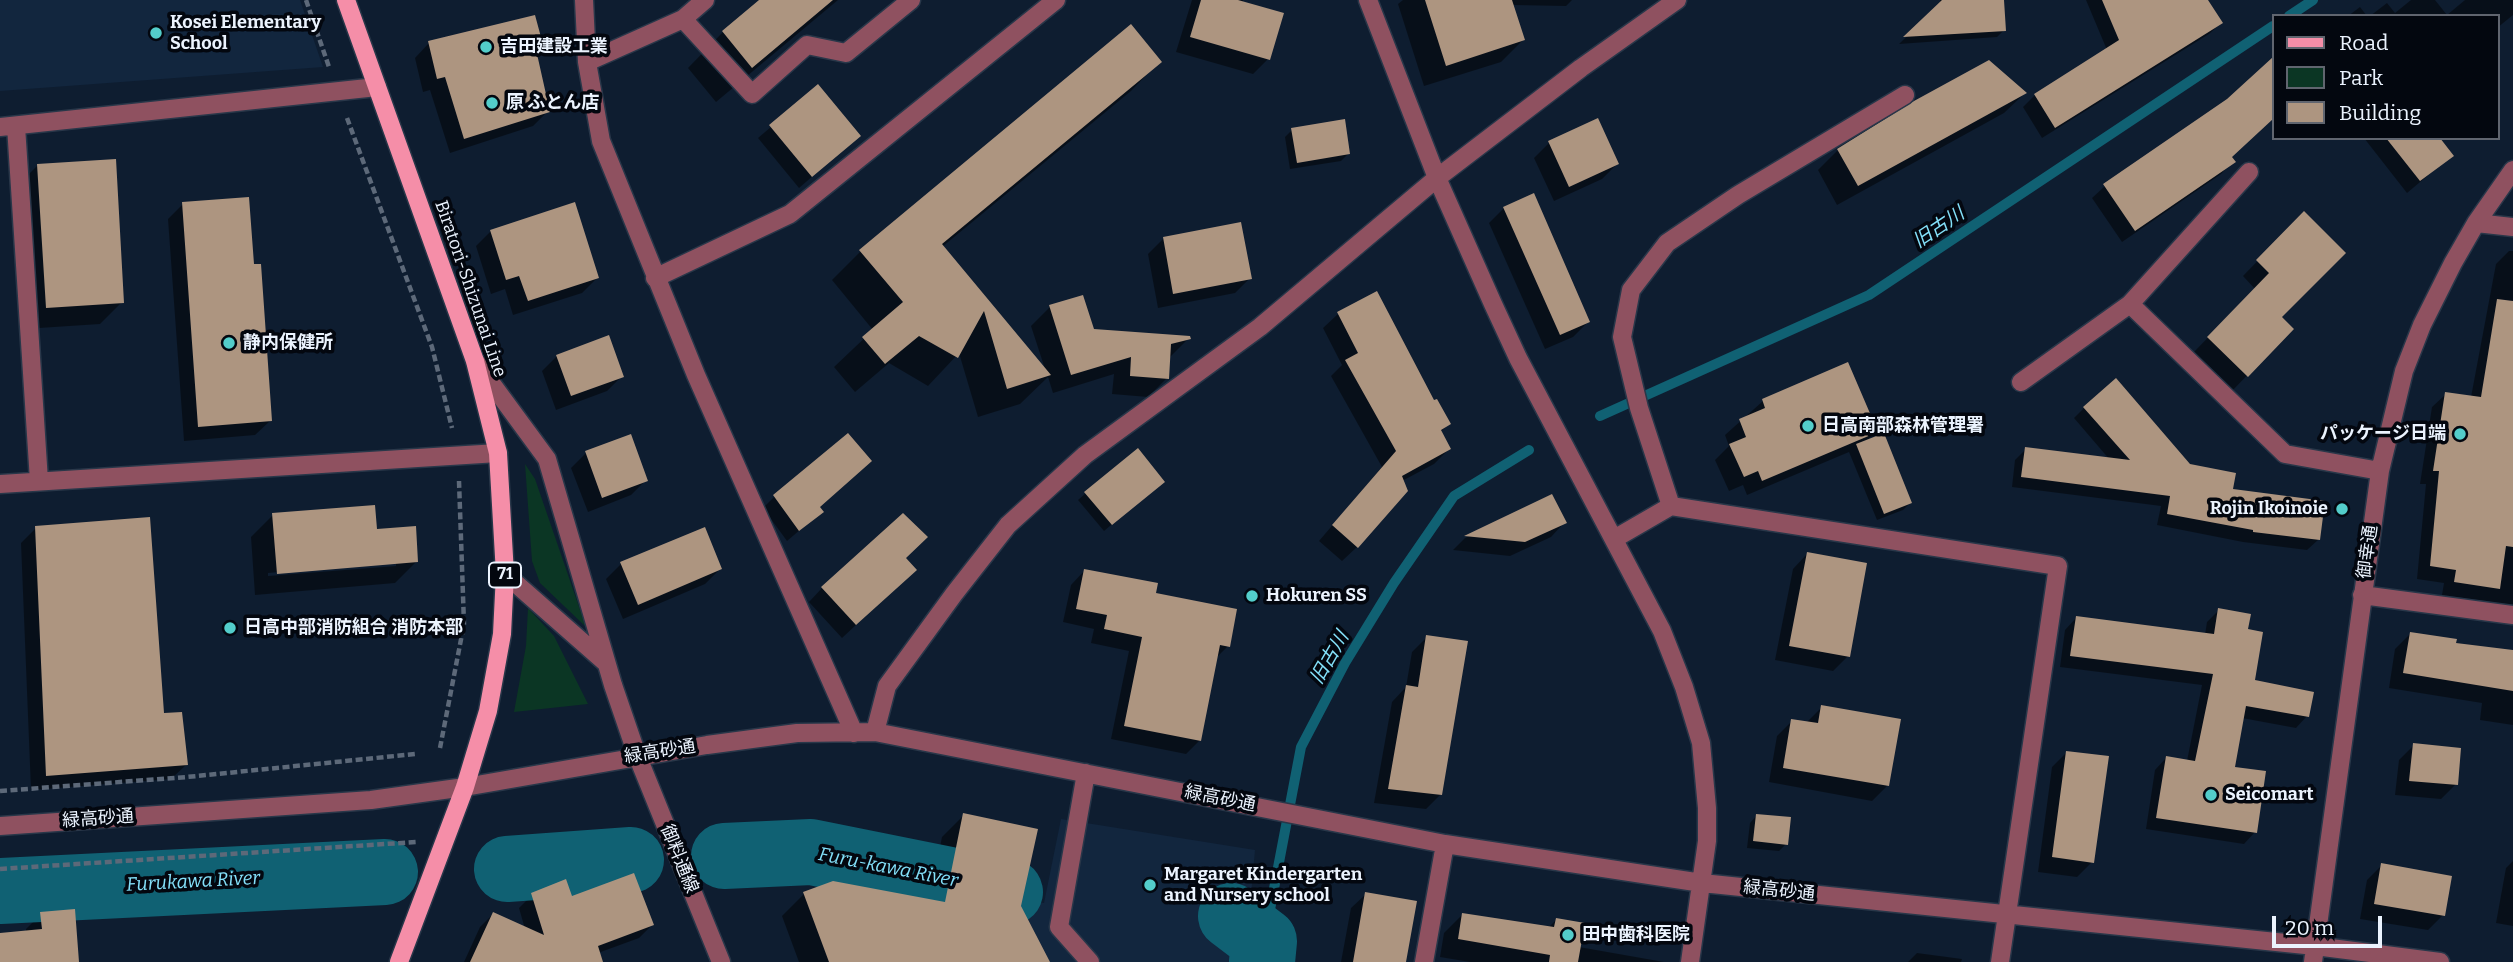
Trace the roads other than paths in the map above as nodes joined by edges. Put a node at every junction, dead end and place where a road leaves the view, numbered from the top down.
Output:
1 (346, 0) edge
2 (584, 0) edge
3 (705, 0) edge
4 (911, 0) edge
5 (1056, 0) edge
6 (1368, 0) edge
7 (1676, 0) edge
8 (683, 19) junction
9 (587, 62) junction
10 (377, 87) junction
11 (1905, 96) dead end
12 (8, 126) edge
13 (2513, 170) edge
14 (2249, 172) dead end
15 (1437, 178) junction
16 (2476, 223) junction
17 (2513, 227) edge
18 (656, 278) junction
19 (2130, 304) junction
20 (475, 361) junction
21 (2021, 382) dead end
22 (498, 453) junction
23 (2380, 471) junction
24 (39, 481) junction
25 (0, 484) edge
26 (1671, 506) junction
27 (1614, 539) junction
28 (505, 574) junction
29 (2362, 595) junction
30 (2513, 615) edge
31 (605, 662) junction
32 (875, 732) junction
33 (855, 733) junction
34 (638, 755) junction
35 (1086, 773) junction
36 (465, 787) junction
37 (0, 825) edge
38 (1445, 844) junction
39 (1702, 883) junction
40 (2007, 915) junction
41 (2314, 954) edge
42 (399, 962) edge
43 (721, 962) edge
44 (1090, 962) edge
45 (1424, 962) edge
46 (1690, 962) edge
47 (2000, 962) edge
48 (2440, 962) edge

1 - 10 main road, Biratori-Shizunai Line / 71
2 - 9 street
3 - 8 street
4 - 8 street
5 - 18 street
6 - 15 street
7 - 15 street
8 - 9 street
9 - 18 street
10 - 12 street
10 - 20 main road, Biratori-Shizunai Line / 71
11 - 26 street
12 - 24 street
13 - 16 street, 御幸通
14 - 19 street
15 - 27 street
15 - 32 street
16 - 17 street
16 - 23 street, 御幸通
18 - 33 street
19 - 21 street
19 - 23 street
20 - 22 main road, Biratori-Shizunai Line / 71
20 - 31 street, 御料通線
22 - 24 street
22 - 28 main road, Biratori-Shizunai Line / 71
23 - 29 street, 御幸通
24 - 25 street
26 - 27 street
26 - 40 street
27 - 39 street
28 - 31 street
28 - 36 main road, Biratori-Shizunai Line / 71
29 - 30 street
29 - 41 street, 御幸通
31 - 34 street, 御料通線
32 - 33 street, 緑高砂通
32 - 35 street, 緑高砂通
33 - 34 street, 緑高砂通
34 - 36 street, 緑高砂通
34 - 43 street, 御料通線
35 - 38 street, 緑高砂通
35 - 44 street
36 - 37 street, 緑高砂通
36 - 42 main road, Biratori-Shizunai Line / 71
38 - 39 street, 緑高砂通
38 - 45 street
39 - 40 street, 緑高砂通
39 - 46 street
40 - 41 street, 緑高砂通
40 - 47 street
41 - 48 street, 緑高砂通

